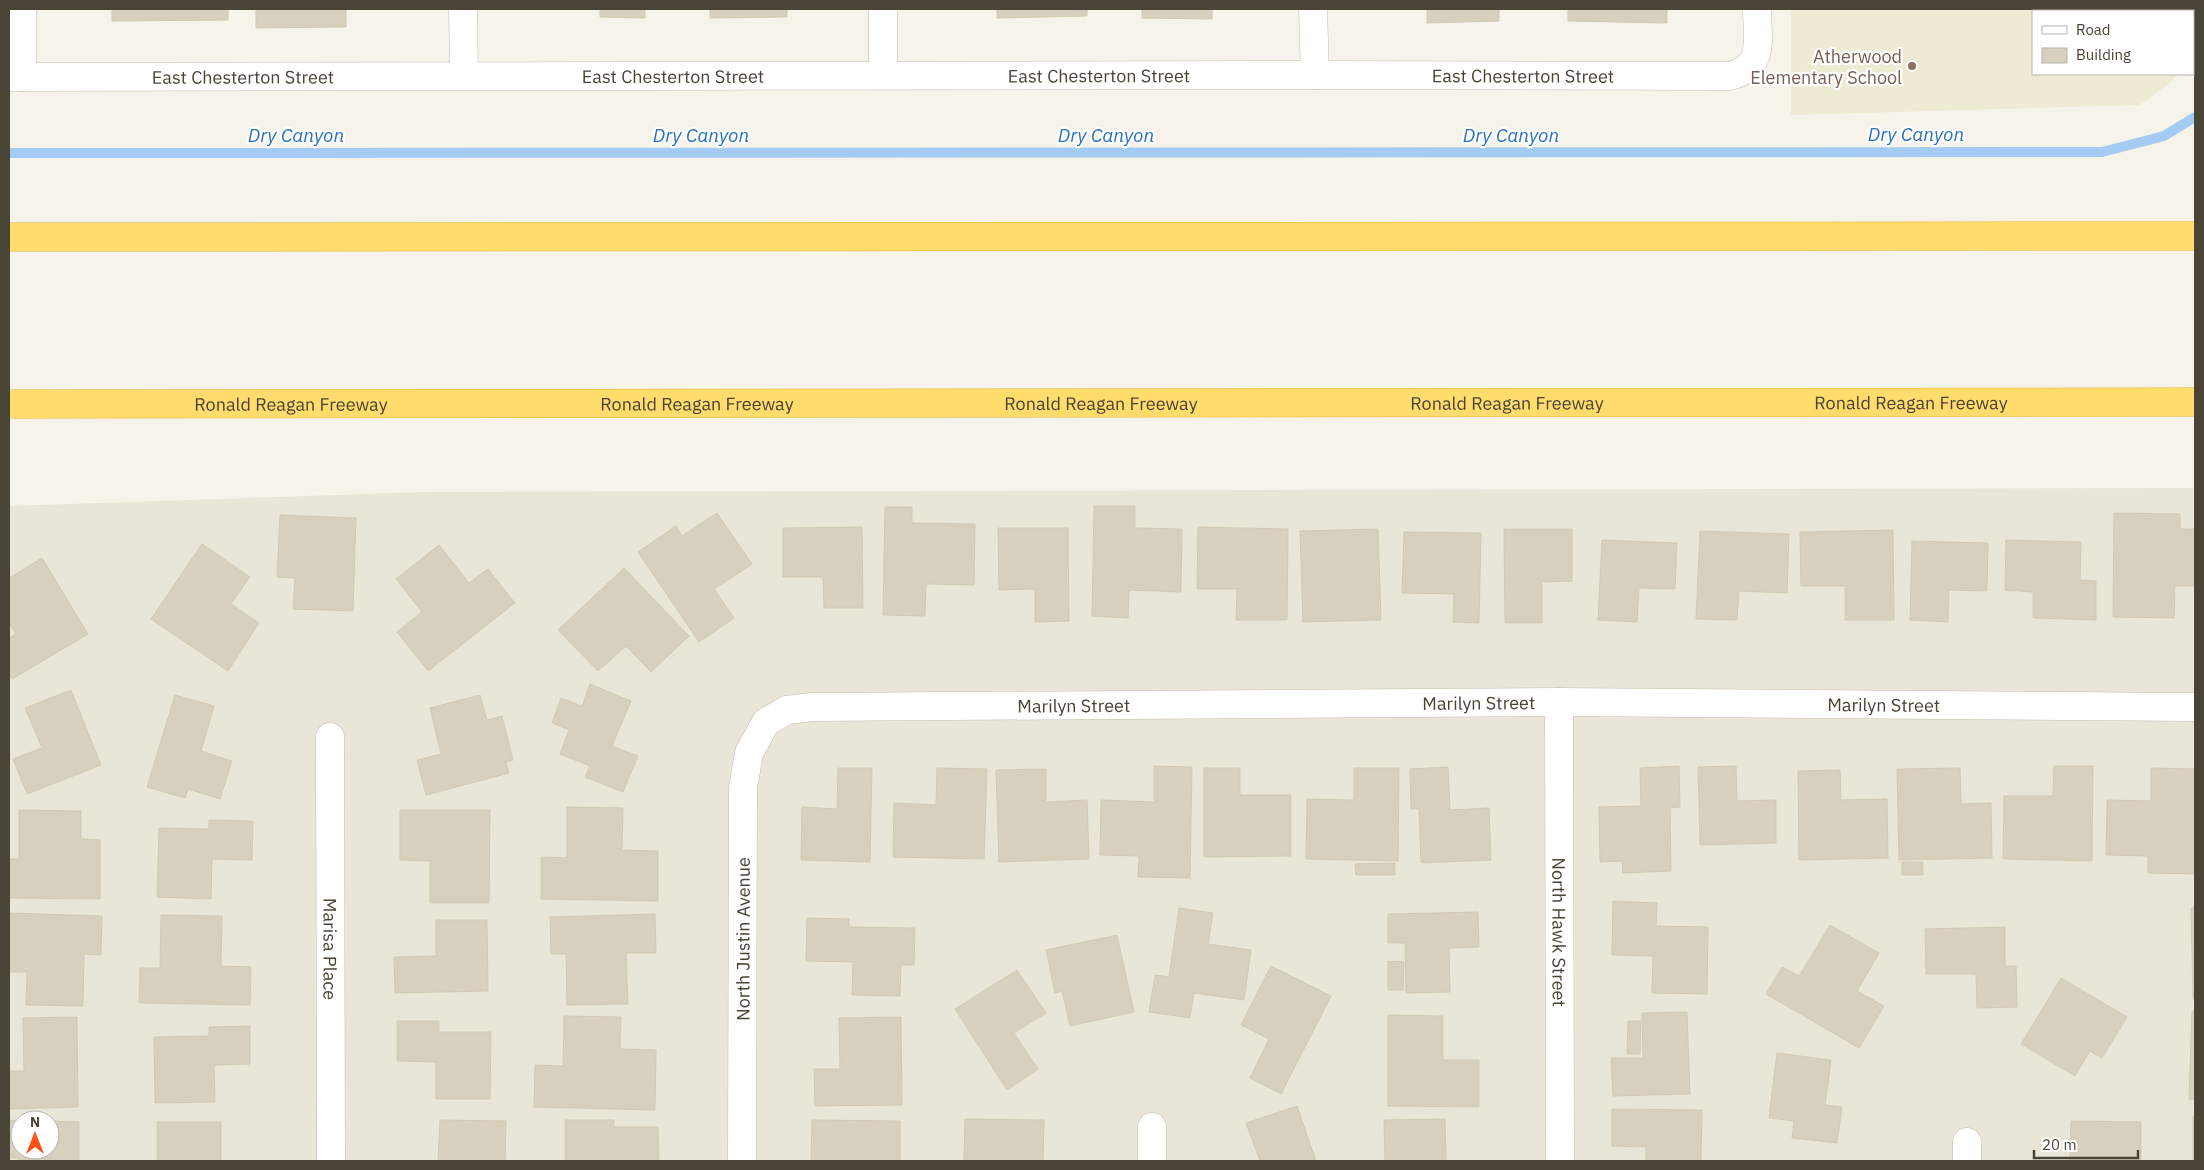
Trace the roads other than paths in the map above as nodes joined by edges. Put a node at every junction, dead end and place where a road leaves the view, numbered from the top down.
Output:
1 (22, 9) edge
2 (463, 9) edge
3 (883, 9) edge
4 (1314, 9) edge
5 (1757, 9) edge
6 (1315, 74) junction
7 (883, 75) junction
8 (464, 76) junction
9 (16, 77) edge
10 (2195, 236) edge
11 (9, 237) edge
12 (2195, 402) edge
13 (9, 404) edge
14 (1560, 702) junction
15 (2195, 707) edge
16 (766, 722) joint
17 (330, 737) dead end
18 (1152, 1126) dead end
19 (331, 1161) edge
20 (742, 1161) edge
21 (1152, 1161) edge
22 (1560, 1161) edge

1 - 9 street, East Chesterton Street
2 - 8 street
3 - 7 street
4 - 6 street
5 - 6 street, East Chesterton Street
6 - 7 street, East Chesterton Street
7 - 8 street, East Chesterton Street
8 - 9 street, East Chesterton Street
10 - 11 highway
12 - 13 highway, Ronald Reagan Freeway
14 - 15 street, Marilyn Street
14 - 16 street, Marilyn Street
14 - 22 street, North Hawk Street
16 - 20 street, North Justin Avenue
17 - 19 street, Marisa Place
18 - 21 street

